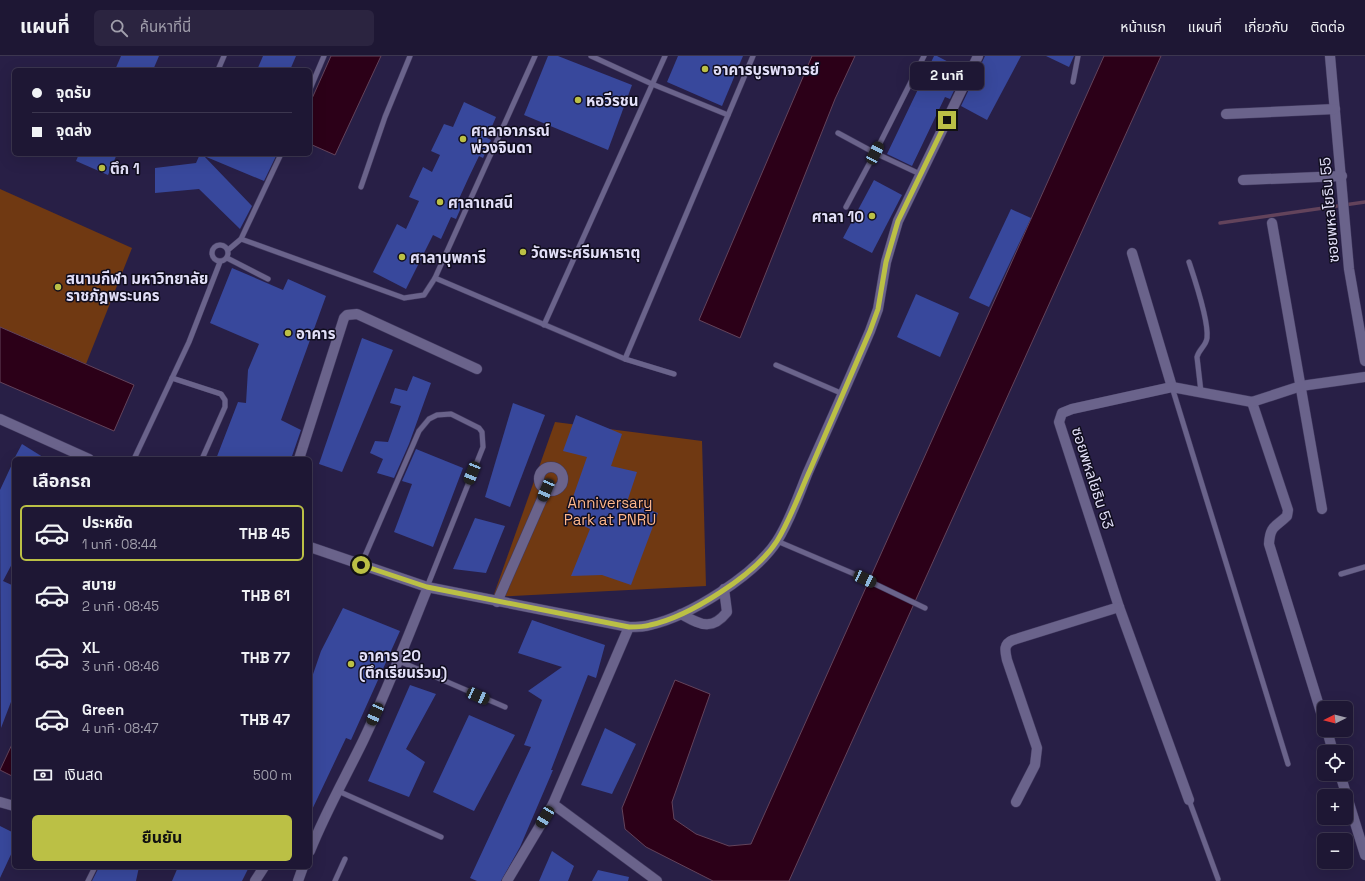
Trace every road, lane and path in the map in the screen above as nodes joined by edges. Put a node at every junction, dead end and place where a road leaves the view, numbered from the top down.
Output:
1 (224, 56) edge
2 (324, 56) edge
3 (410, 56) edge
4 (535, 56) edge
5 (592, 56) edge
6 (665, 56) edge
7 (753, 56) edge
8 (924, 56) edge
9 (978, 56) edge
10 (1078, 56) edge
11 (1330, 56) edge
12 (219, 68) edge
13 (1073, 82) dead end
14 (312, 84) edge
15 (652, 84) junction
16 (1335, 109) junction
17 (1226, 114) dead end
18 (728, 115) junction
19 (838, 132) dead end
20 (875, 153) junction
21 (280, 156) edge
22 (920, 174) junction
23 (1342, 176) junction
24 (1243, 180) dead end
25 (361, 187) dead end
26 (846, 207) dead end
27 (1272, 223) dead end
28 (241, 239) junction
29 (228, 250) junction
30 (1132, 253) dead end
31 (227, 258) junction
32 (220, 262) junction
33 (1189, 262) dead end
34 (435, 278) junction
35 (268, 279) dead end
36 (544, 325) junction
37 (625, 359) junction
38 (1365, 361) edge
39 (776, 366) dead end
40 (477, 369) dead end
41 (674, 374) dead end
42 (1365, 377) edge
43 (172, 378) junction
44 (1301, 386) junction
45 (1172, 387) junction
46 (1201, 392) junction
47 (843, 394) junction
48 (1252, 402) junction
49 (0, 420) edge
50 (84, 457) edge
51 (135, 457) edge
52 (203, 457) edge
53 (300, 457) edge
54 (546, 490) dead end
55 (1322, 509) dead end
56 (777, 541) junction
57 (312, 548) edge
58 (361, 565) junction
59 (1365, 567) edge
60 (1341, 574) dead end
61 (428, 587) junction
62 (724, 589) junction
63 (497, 602) junction
64 (1119, 607) junction
65 (924, 608) dead end
66 (681, 614) junction
67 (629, 627) junction
68 (399, 661) junction
69 (1318, 701) edge
70 (505, 707) dead end
71 (1288, 764) dead end
72 (1342, 781) edge
73 (337, 791) junction
74 (1189, 800) joint
75 (0, 802) edge
76 (1016, 802) dead end
77 (553, 804) junction
78 (12, 805) edge
79 (315, 826) edge
80 (441, 837) dead end
81 (312, 841) edge
82 (1365, 855) edge
83 (345, 859) dead end
84 (94, 869) edge
85 (263, 869) edge
86 (302, 869) edge
87 (1218, 879) dead end
88 (88, 881) edge
89 (255, 881) edge
90 (298, 881) edge
91 (335, 881) edge
92 (507, 881) edge
93 (657, 881) edge

1 - 12 lane
2 - 14 lane
3 - 25 lane
4 - 34 lane
5 - 15 lane
6 - 15 lane
7 - 18 lane
8 - 20 lane
9 - 22 street
10 - 13 lane
11 - 16 street, ซอยพหลโยธิน 55
15 - 18 lane
15 - 36 lane
16 - 17 street
16 - 23 street, ซอยพหลโยธิน 55
18 - 37 lane
19 - 20 lane
20 - 22 lane
20 - 26 lane
21 - 28 lane
22 - 47 street
23 - 24 street
23 - 38 street, ซอยพหลโยธิน 55
27 - 44 street
28 - 29 lane
28 - 34 lane
29 - 31 lane
29 - 32 lane
30 - 45 street
31 - 32 lane
31 - 35 lane
32 - 43 lane
33 - 46 lane
34 - 36 lane
36 - 37 lane
37 - 41 lane
39 - 47 lane
40 - 53 street
42 - 44 street, ซอยพหลโยธิน 53
43 - 51 lane
43 - 52 lane
44 - 48 street, ซอยพหลโยธิน 53
44 - 55 street
45 - 46 street, ซอยพหลโยธิน 53
45 - 64 street, ซอยพหลโยธิน 53
45 - 71 lane
46 - 48 street, ซอยพหลโยธิน 53
47 - 56 street
48 - 69 street
49 - 50 street
54 - 63 street
56 - 62 street
56 - 65 lane
57 - 58 street
58 - 61 street
58 - 61 lane
59 - 60 lane
61 - 63 street
61 - 68 street
62 - 66 street
62 - 66 street
63 - 67 street
64 - 74 street, ซอยพหลโยธิน 53
64 - 76 street
66 - 67 street
67 - 77 street
68 - 70 lane
68 - 73 street
72 - 82 street
73 - 79 street
73 - 80 lane
74 - 87 lane
75 - 78 street
77 - 92 street
77 - 93 street
79 - 81 street
83 - 91 lane
84 - 88 lane
85 - 89 street
86 - 90 street

